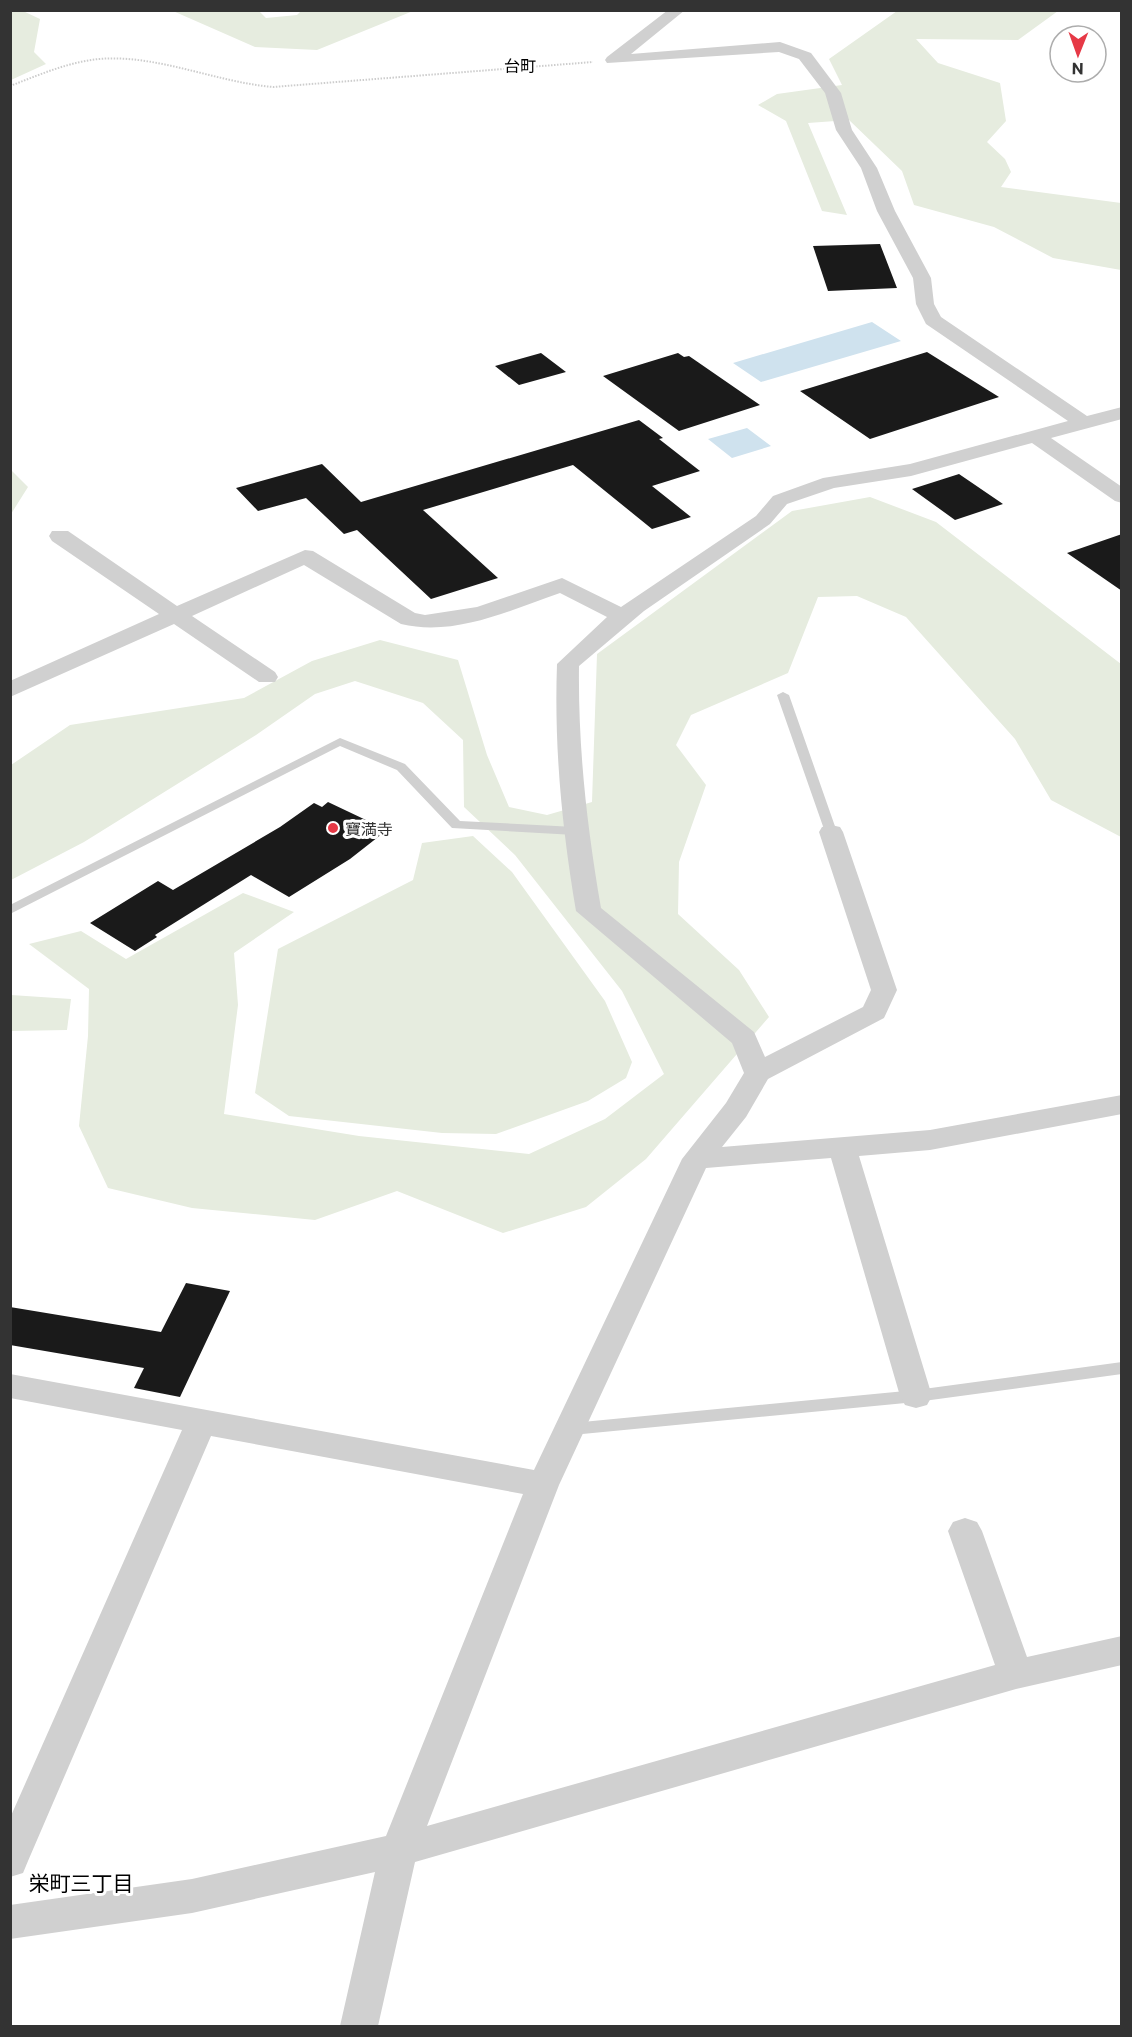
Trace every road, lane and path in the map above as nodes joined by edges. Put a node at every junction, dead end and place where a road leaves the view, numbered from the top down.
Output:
1 (678, 10) edge
2 (613, 60) junction
3 (10, 86) edge
4 (1122, 413) edge
5 (1085, 424) junction
6 (1036, 437) junction
7 (1122, 497) edge
8 (60, 536) dead end
9 (174, 615) junction
10 (624, 616) junction
11 (267, 676) dead end
12 (10, 690) edge
13 (783, 695) dead end
14 (575, 831) junction
15 (831, 832) joint
16 (10, 910) edge
17 (758, 1073) junction
18 (1122, 1104) edge
19 (842, 1148) junction
20 (696, 1159) junction
21 (1122, 1368) edge
22 (10, 1386) edge
23 (916, 1396) junction
24 (202, 1420) junction
25 (572, 1429) junction
26 (543, 1485) junction
27 (965, 1531) dead end
28 (1122, 1650) edge
29 (1016, 1674) junction
30 (399, 1850) junction
31 (10, 1862) edge
32 (10, 1923) edge
33 (359, 2026) edge

1 - 2 street
2 - 3 path
2 - 5 street
4 - 5 street
5 - 6 street
6 - 7 street
6 - 10 street
8 - 9 street
9 - 10 street
9 - 11 street
9 - 12 street
10 - 14 street
13 - 15 lane
14 - 16 lane
14 - 17 street
15 - 17 street
17 - 20 street
18 - 19 street
19 - 20 street
19 - 23 street
20 - 25 street
21 - 23 lane
22 - 24 street
23 - 25 lane
24 - 26 street
24 - 31 street
25 - 26 street
26 - 30 street
27 - 29 street
28 - 29 street
29 - 30 street
30 - 32 street
30 - 33 street

